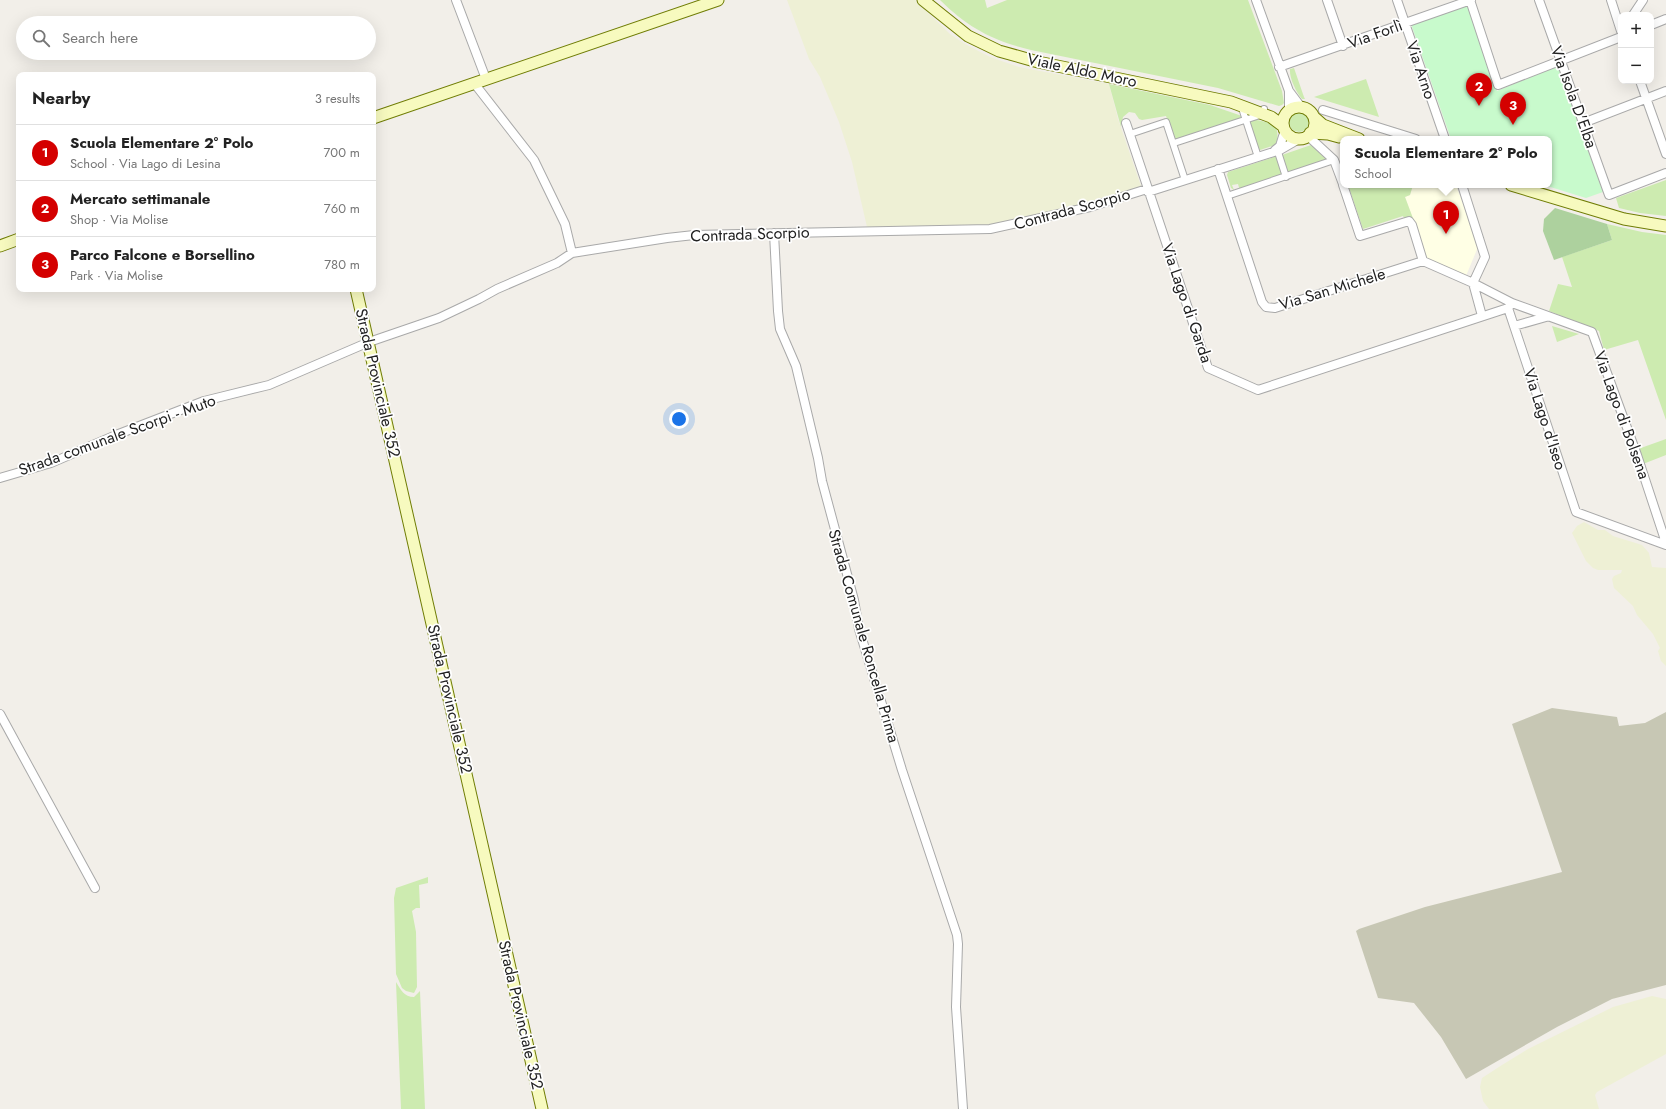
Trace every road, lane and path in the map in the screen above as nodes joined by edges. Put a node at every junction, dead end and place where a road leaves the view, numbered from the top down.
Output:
1 (456, 0) edge
2 (718, 0) edge
3 (923, 0) edge
4 (929, 0) edge
5 (1256, 0) edge
6 (1326, 0) edge
7 (1397, 0) edge
8 (1470, 0) edge
9 (1539, 0) edge
10 (1611, 0) edge
11 (1643, 0) edge
12 (1635, 12) edge
13 (941, 16) junction
14 (1666, 19) edge
15 (1618, 22) edge
16 (1405, 23) junction
17 (1654, 24) edge
18 (1618, 38) edge
19 (1343, 46) junction
20 (1561, 61) junction
21 (1279, 67) junction
22 (486, 80) junction
23 (474, 84) junction
24 (1641, 84) edge
25 (1289, 91) junction
26 (1666, 91) edge
27 (1647, 98) junction
28 (1237, 103) junction
29 (1301, 107) junction
30 (1323, 110) dead end
31 (1264, 111) junction
32 (1288, 111) junction
33 (376, 117) edge
34 (1314, 117) junction
35 (1246, 120) junction
36 (1126, 123) dead end
37 (1584, 123) junction
38 (1284, 128) junction
39 (1130, 134) junction
40 (1306, 136) junction
41 (1352, 136) edge
42 (1406, 136) edge
43 (1444, 136) edge
44 (1340, 137) edge
45 (1174, 143) junction
46 (1276, 151) junction
47 (1666, 154) edge
48 (1258, 157) junction
49 (1334, 160) junction
50 (1218, 170) junction
51 (1666, 173) edge
52 (1286, 176) junction
53 (1340, 177) edge
54 (1185, 180) junction
55 (1344, 188) edge
56 (1463, 188) edge
57 (1521, 188) edge
58 (1148, 190) junction
59 (1227, 196) junction
60 (1666, 226) edge
61 (774, 233) junction
62 (16, 240) edge
63 (0, 246) edge
64 (572, 253) junction
65 (1423, 261) junction
66 (1473, 283) junction
67 (357, 292) edge
68 (1510, 306) junction
69 (1482, 316) junction
70 (1546, 317) junction
71 (1514, 326) junction
72 (369, 342) junction
73 (0, 478) edge
74 (1666, 544) edge
75 (0, 714) edge
76 (95, 888) dead end
77 (542, 1109) edge
78 (964, 1109) edge

1 - 22 street
2 - 22 main road
3 - 13 main road, Viale Aldo Moro
4 - 13 main road, Viale Aldo Moro
5 - 21 street
6 - 19 street
7 - 16 street, Via Arno
8 - 16 street, Via Forlì
8 - 20 street
9 - 20 street, Via Isola D'Elba
10 - 15 street
11 - 12 street
13 - 28 main road, Viale Aldo Moro
14 - 17 street
16 - 19 street, Via Forlì
16 - 43 street, Via Arno
18 - 20 street
19 - 21 street, Via Forlì
20 - 37 street, Via Isola D'Elba
21 - 25 street
22 - 23 main road
23 - 33 main road
23 - 64 street
24 - 27 street
25 - 29 street
25 - 32 street
26 - 27 street
27 - 37 street
27 - 47 street
28 - 31 main road, Viale Aldo Moro
28 - 35 street
29 - 32 main road, Viale Aldo Moro
29 - 34 main road
30 - 42 street
31 - 32 main road, Viale Aldo Moro
31 - 35 street
31 - 38 main road, Viale Aldo Moro
32 - 38 main road
34 - 40 main road
34 - 41 main road
35 - 45 street
35 - 48 street
36 - 39 street, Via Lago di Garda
37 - 51 street, Via Isola D'Elba
38 - 40 main road, Viale Aldo Moro
38 - 46 street
39 - 45 street
39 - 58 street, Via Lago di Garda
40 - 44 main road, Viale Aldo Moro
40 - 46 street, Contrada Scorpio
40 - 49 street
45 - 54 street
46 - 48 street, Contrada Scorpio
46 - 52 street
48 - 50 street, Contrada Scorpio
49 - 52 street
49 - 53 street
50 - 54 street, Contrada Scorpio
50 - 59 street, Via San Michele
52 - 59 street
54 - 58 street, Contrada Scorpio
55 - 65 street
56 - 66 street
57 - 60 main road
58 - 61 street, Contrada Scorpio
58 - 69 street, Via Lago di Garda
59 - 65 street, Via San Michele
61 - 64 street, Contrada Scorpio
61 - 78 street, Strada Comunale Roncella Prima
62 - 63 main road
64 - 72 street, Contrada Scorpio
65 - 66 street
66 - 68 street
66 - 69 street
67 - 72 main road, Strada Provinciale 352
68 - 69 street, Via Lago di Garda
68 - 70 street
68 - 71 street, Via Lago d'Iseo
70 - 71 street
70 - 74 street, Via Lago di Bolsena
71 - 74 street, Via Lago d'Iseo
72 - 73 street, Strada comunale Scorpi - Muto
72 - 77 main road, Strada Provinciale 352
75 - 76 street

